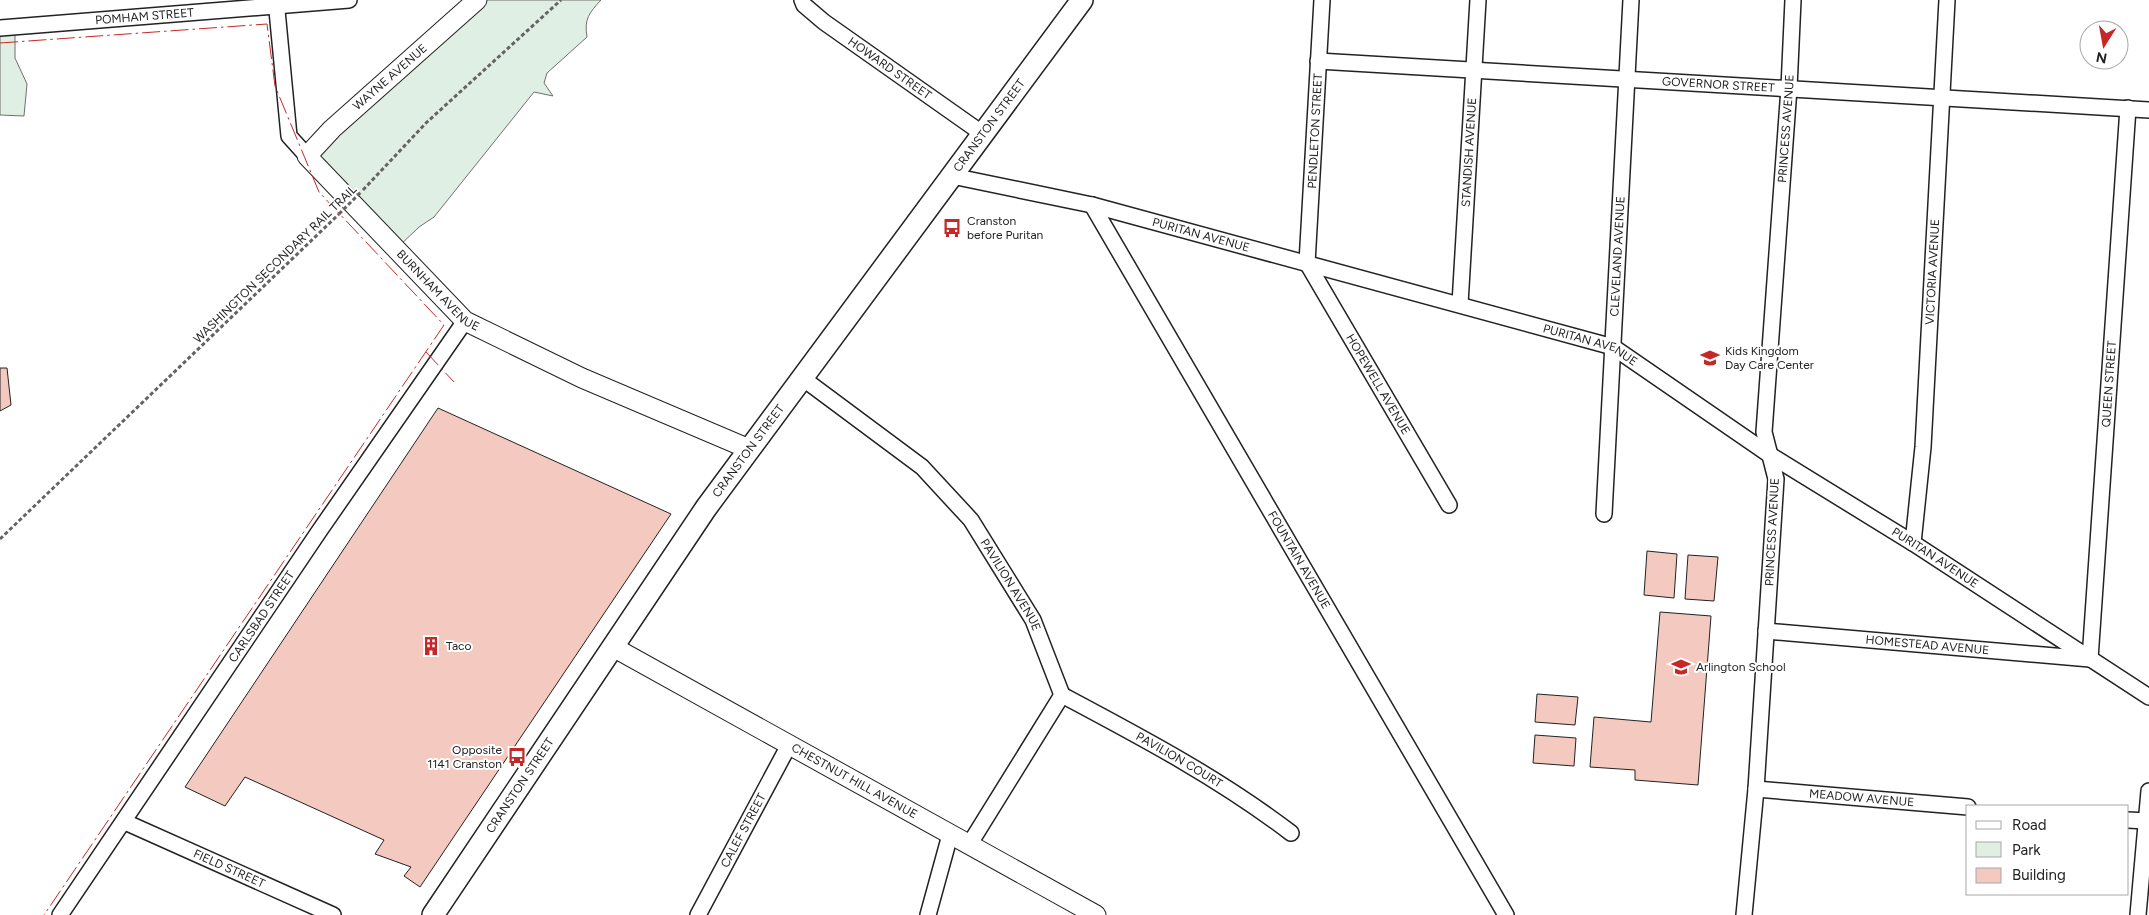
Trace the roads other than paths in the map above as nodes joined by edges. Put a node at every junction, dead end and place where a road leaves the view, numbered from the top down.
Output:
1 (349, 0) edge
2 (477, 0) edge
3 (802, 0) edge
4 (1082, 0) edge
5 (1322, 0) edge
6 (1478, 0) edge
7 (1631, 0) edge
8 (1793, 0) edge
9 (1947, 0) edge
10 (276, 3) edge
11 (0, 28) edge
12 (1318, 61) junction
13 (1474, 70) junction
14 (1626, 78) junction
15 (1790, 88) junction
16 (1941, 97) junction
17 (2128, 108) junction
18 (2149, 110) edge
19 (983, 134) junction
20 (306, 156) junction
21 (952, 176) junction
22 (1092, 205) junction
23 (1308, 262) junction
24 (1460, 304) junction
25 (465, 321) junction
26 (1613, 347) junction
27 (801, 377) junction
28 (749, 449) junction
29 (1770, 455) junction
30 (1449, 505) dead end
31 (1604, 514) dead end
32 (1912, 542) junction
33 (1766, 631) junction
34 (613, 647) junction
35 (2090, 659) junction
36 (1062, 695) junction
37 (2149, 697) edge
38 (789, 745) junction
39 (1756, 789) junction
40 (2149, 791) edge
41 (1966, 806) edge
42 (2129, 820) edge
43 (2146, 821) junction
44 (125, 822) junction
45 (1291, 833) dead end
46 (950, 835) junction
47 (969, 845) junction
48 (60, 915) edge
49 (333, 915) edge
50 (434, 915) edge
51 (698, 915) edge
52 (928, 915) edge
53 (1096, 915) edge
54 (1506, 915) edge
55 (1744, 915) edge
56 (2138, 915) edge

1 - 10 street, POMHAM STREET
2 - 20 street, WAYNE AVENUE
3 - 19 street, HOWARD STREET
4 - 19 main road, CRANSTON STREET
5 - 12 street, PENDLETON STREET
6 - 13 street, STANDISH AVENUE
7 - 14 street, CLEVELAND AVENUE
8 - 15 street, PRINCESS AVENUE
9 - 16 street, VICTORIA AVENUE
10 - 11 street, POMHAM STREET
10 - 20 street, BURNHAM AVENUE
12 - 13 street, GOVERNOR STREET
12 - 23 street, PENDLETON STREET
13 - 14 street, GOVERNOR STREET
13 - 24 street, STANDISH AVENUE
14 - 15 street, GOVERNOR STREET
14 - 26 street, CLEVELAND AVENUE
15 - 16 street, GOVERNOR STREET
15 - 29 street, PRINCESS AVENUE
16 - 17 street, GOVERNOR STREET
16 - 32 street, VICTORIA AVENUE
17 - 18 street, GOVERNOR STREET
17 - 35 street, QUEEN STREET
19 - 21 main road, CRANSTON STREET
20 - 25 street, BURNHAM AVENUE
21 - 22 street, PURITAN AVENUE
21 - 27 main road, CRANSTON STREET
22 - 23 street, PURITAN AVENUE
22 - 54 street, FOUNTAIN AVENUE
23 - 24 street, PURITAN AVENUE
23 - 30 street, HOPEWELL AVENUE
24 - 26 street, PURITAN AVENUE
25 - 28 street, BURNHAM AVENUE
25 - 44 street, CARLSBAD STREET
26 - 29 street, PURITAN AVENUE
26 - 31 street, CLEVELAND AVENUE
27 - 28 main road, CRANSTON STREET
27 - 36 street, PAVILION AVENUE
28 - 34 main road, CRANSTON STREET
29 - 32 street, PURITAN AVENUE
29 - 33 street, PRINCESS AVENUE
32 - 35 street, PURITAN AVENUE
33 - 35 street, HOMESTEAD AVENUE
33 - 39 street, PRINCESS AVENUE
34 - 38 street, CHESTNUT HILL AVENUE
34 - 50 main road, CRANSTON STREET
35 - 37 street, PURITAN AVENUE
36 - 45 street, PAVILION COURT
36 - 47 street
38 - 46 street, CHESTNUT HILL AVENUE
38 - 51 street, CALEF STREET
39 - 41 street, MEADOW AVENUE
39 - 55 street, PRINCESS AVENUE
40 - 43 street
42 - 43 street
43 - 56 street
44 - 48 street, CARLSBAD STREET
44 - 49 street, FIELD STREET
46 - 47 street, CHESTNUT HILL AVENUE
46 - 52 street
47 - 53 street, CHESTNUT HILL AVENUE

